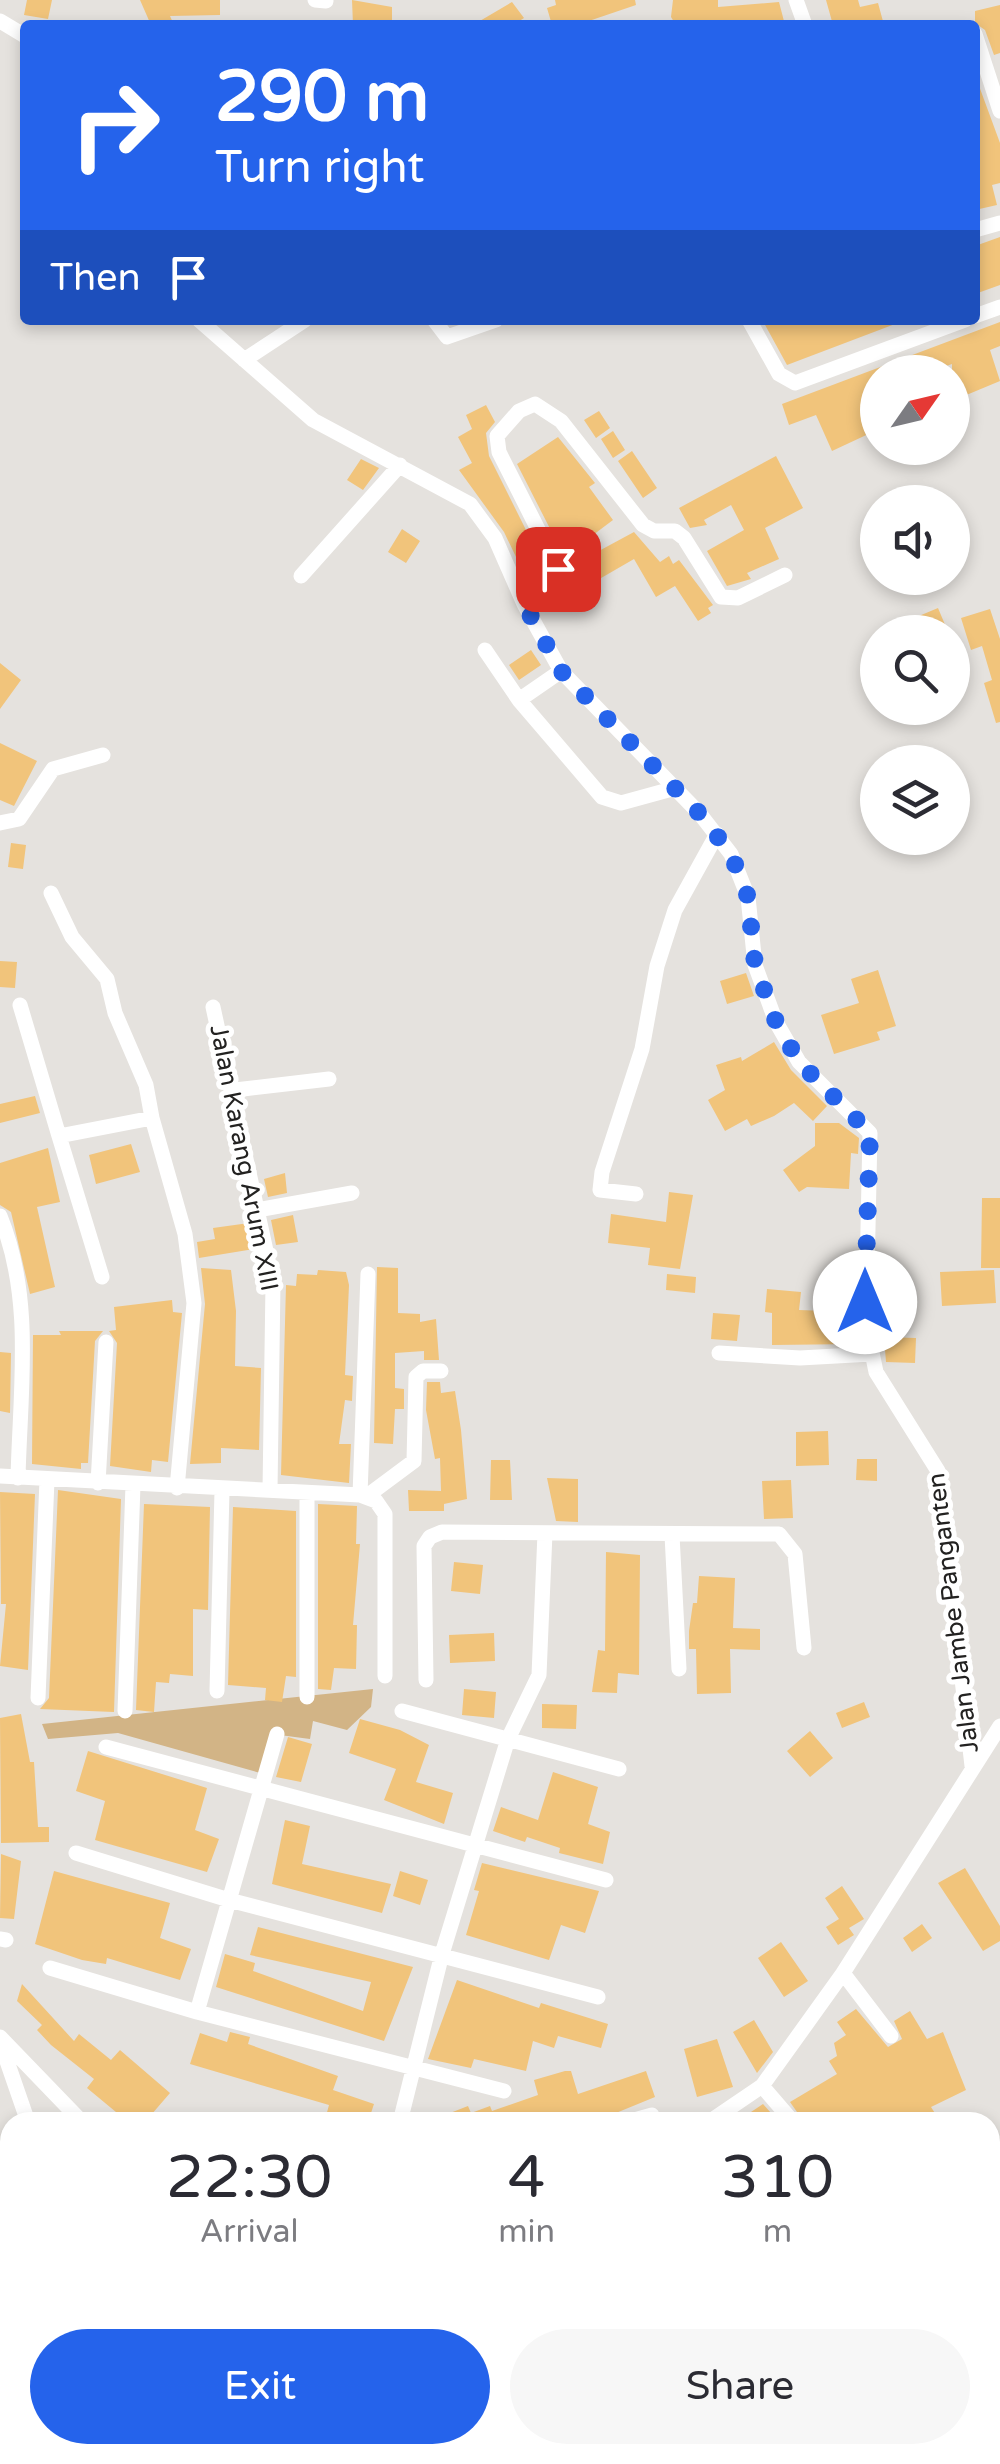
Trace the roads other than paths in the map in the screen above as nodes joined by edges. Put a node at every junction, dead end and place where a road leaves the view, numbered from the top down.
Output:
1 (315, 0) edge
2 (326, 1) edge
3 (980, 49) edge
4 (1000, 112) edge
5 (205, 325) edge
6 (297, 325) edge
7 (438, 325) edge
8 (481, 325) edge
9 (752, 325) edge
10 (952, 325) edge
11 (244, 360) junction
12 (400, 465) junction
13 (785, 574) dead end
14 (300, 576) dead end
15 (524, 604) junction
16 (485, 650) dead end
17 (561, 671) junction
18 (518, 700) junction
19 (103, 755) dead end
20 (672, 788) junction
21 (0, 823) edge
22 (717, 834) junction
23 (50, 893) dead end
24 (20, 1005) dead end
25 (213, 1007) dead end
26 (329, 1078) dead end
27 (234, 1090) junction
28 (152, 1118) junction
29 (59, 1136) junction
30 (352, 1193) dead end
31 (636, 1194) dead end
32 (257, 1210) junction
33 (0, 1216) edge
34 (368, 1274) dead end
35 (102, 1277) dead end
36 (106, 1342) dead end
37 (719, 1352) dead end
38 (874, 1362) junction
39 (441, 1371) dead end
40 (0, 1476) edge
41 (18, 1478) junction
42 (48, 1480) junction
43 (98, 1482) junction
44 (133, 1485) junction
45 (176, 1488) junction
46 (270, 1490) junction
47 (222, 1491) junction
48 (307, 1493) junction
49 (364, 1496) junction
50 (545, 1533) junction
51 (672, 1535) junction
52 (804, 1648) dead end
53 (679, 1669) dead end
54 (384, 1676) dead end
55 (426, 1680) dead end
56 (217, 1691) dead end
57 (307, 1697) dead end
58 (38, 1698) dead end
59 (125, 1711) dead end
60 (402, 1711) dead end
61 (1000, 1726) edge
62 (277, 1734) dead end
63 (508, 1739) junction
64 (106, 1747) dead end
65 (972, 1766) junction
66 (619, 1769) dead end
67 (261, 1791) junction
68 (477, 1844) junction
69 (76, 1853) dead end
70 (606, 1880) dead end
71 (229, 1900) junction
72 (442, 1954) junction
73 (50, 1968) dead end
74 (843, 1973) junction
75 (598, 1997) dead end
76 (196, 2012) junction
77 (891, 2036) dead end
78 (0, 2039) edge
79 (413, 2069) junction
80 (762, 2086) junction
81 (504, 2091) dead end
82 (25, 2112) edge
83 (72, 2112) edge
84 (402, 2112) edge
85 (723, 2112) edge
86 (784, 2112) edge

1 - 2 street
3 - 4 street
5 - 11 street, Jalan Jambe Panganten
6 - 11 street
7 - 8 street
9 - 10 street
11 - 12 street, Jalan Jambe Panganten
12 - 14 street
12 - 15 street, Jalan Jambe Panganten
13 - 15 street
15 - 17 street, Jalan Jambe Panganten
16 - 18 street
17 - 18 street
17 - 20 street, Jalan Jambe Panganten
18 - 20 street
19 - 21 street
20 - 22 street, Jalan Jambe Panganten
22 - 31 street
22 - 38 street, Jalan Jambe Panganten
23 - 28 street
24 - 29 street
25 - 27 street, Jalan Karang Arum XIII
26 - 27 street
27 - 32 street, Jalan Karang Arum XIII
28 - 29 street
28 - 45 street
29 - 35 street
30 - 32 street
32 - 46 street, Jalan Karang Arum XIII
33 - 41 street
34 - 49 street
36 - 43 street
37 - 38 street
38 - 65 street, Jalan Jambe Panganten
39 - 49 street
40 - 41 street
41 - 42 street
42 - 43 street
42 - 58 street
43 - 44 street
44 - 45 street
44 - 59 street
45 - 47 street
46 - 47 street
46 - 48 street
47 - 56 street
48 - 49 street
48 - 57 street
49 - 54 street
50 - 51 street
50 - 55 street
50 - 63 street
51 - 52 street
51 - 53 street
60 - 63 street
61 - 65 street
62 - 67 street
63 - 66 street
63 - 68 street
64 - 67 street
65 - 74 street
67 - 68 street
67 - 71 street
68 - 70 street
68 - 72 street
69 - 71 street
71 - 72 street
71 - 76 street
72 - 75 street
72 - 79 street
73 - 76 street
74 - 77 street
74 - 80 street
76 - 79 street
78 - 82 street
78 - 83 street
79 - 81 street
79 - 84 street
80 - 85 street
80 - 86 street

